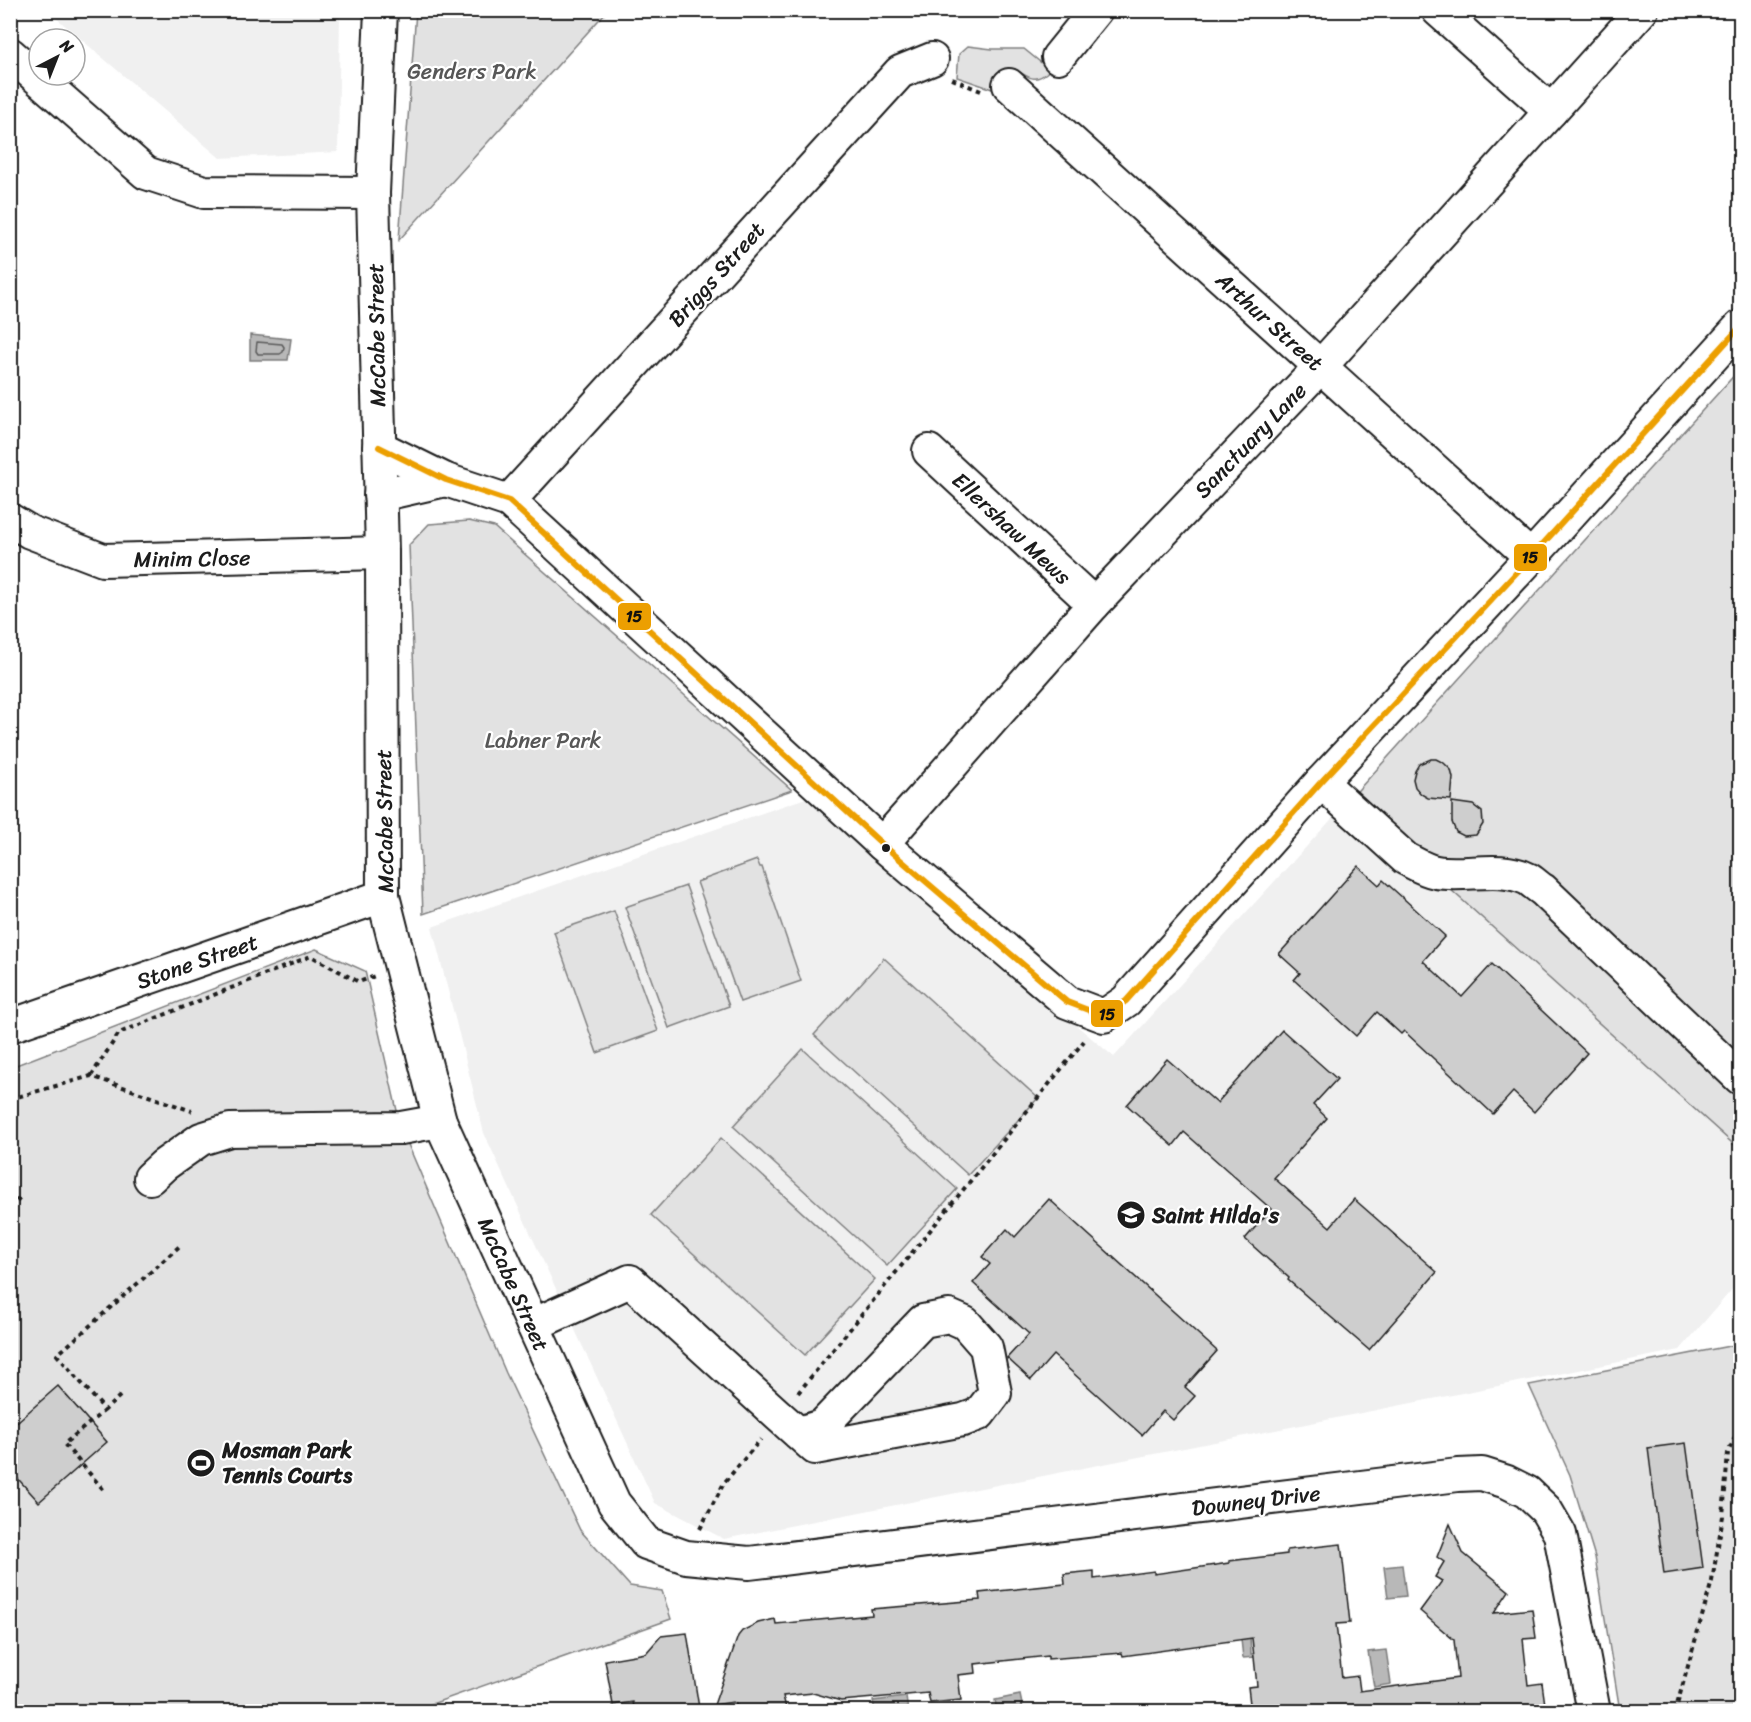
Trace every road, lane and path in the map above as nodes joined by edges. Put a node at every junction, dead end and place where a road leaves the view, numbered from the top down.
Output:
1 (381, 10) edge
2 (1096, 10) edge
3 (1438, 10) edge
4 (1642, 10) edge
5 (10, 54) edge
6 (1058, 57) dead end
7 (932, 59) joint
8 (1009, 85) joint
9 (1551, 111) junction
10 (373, 193) junction
11 (1740, 327) edge
12 (1320, 366) junction
13 (379, 447) junction
14 (929, 452) dead end
15 (446, 480) junction
16 (380, 495) junction
17 (508, 501) junction
18 (10, 519) edge
19 (382, 553) junction
20 (1531, 558) junction
21 (1094, 604) junction
22 (1321, 782) junction
23 (882, 844) junction
24 (383, 896) junction
25 (401, 966) junction
26 (1104, 1016) junction
27 (10, 1026) edge
28 (91, 1076) junction
29 (1740, 1078) edge
30 (10, 1099) edge
31 (440, 1121) junction
32 (230, 1130) junction
33 (150, 1178) dead end
34 (10, 1192) edge
35 (22, 1204) dead end
36 (182, 1244) dead end
37 (532, 1325) junction
38 (120, 1396) dead end
39 (105, 1410) junction
40 (788, 1424) junction
41 (1740, 1425) edge
42 (103, 1489) dead end
43 (686, 1557) junction
44 (749, 1563) joint
45 (1594, 1712) edge
46 (1675, 1712) edge

1 - 10 street, McCabe Street
2 - 6 street
3 - 9 street
4 - 9 street, Sanctuary Lane
5 - 10 street
7 - 8 path
7 - 17 street, Briggs Street
8 - 12 street, Arthur Street
9 - 12 street, Sanctuary Lane
10 - 13 street, McCabe Street
11 - 20 street
12 - 20 street, Arthur Street
12 - 21 street, Sanctuary Lane
13 - 15 street
13 - 16 street, McCabe Street
14 - 21 street, Ellershaw Mews
15 - 16 street
15 - 17 street
16 - 19 street, McCabe Street
17 - 23 street
18 - 19 street, Minim Close
19 - 24 street, McCabe Street
20 - 22 street
21 - 23 street, Sanctuary Lane
22 - 26 street
22 - 29 street
23 - 26 street
24 - 25 street, McCabe Street
24 - 27 street, Stone Street
25 - 28 path
25 - 31 street, McCabe Street
26 - 40 path
28 - 30 path
28 - 32 path
31 - 32 street
31 - 37 street, McCabe Street
32 - 33 street
34 - 35 path
36 - 39 path
37 - 40 street
37 - 43 street, McCabe Street
38 - 39 path
39 - 42 path
40 - 40 street
40 - 43 path
41 - 46 path
43 - 44 street, McCabe Street
44 - 45 street, Downey Drive

